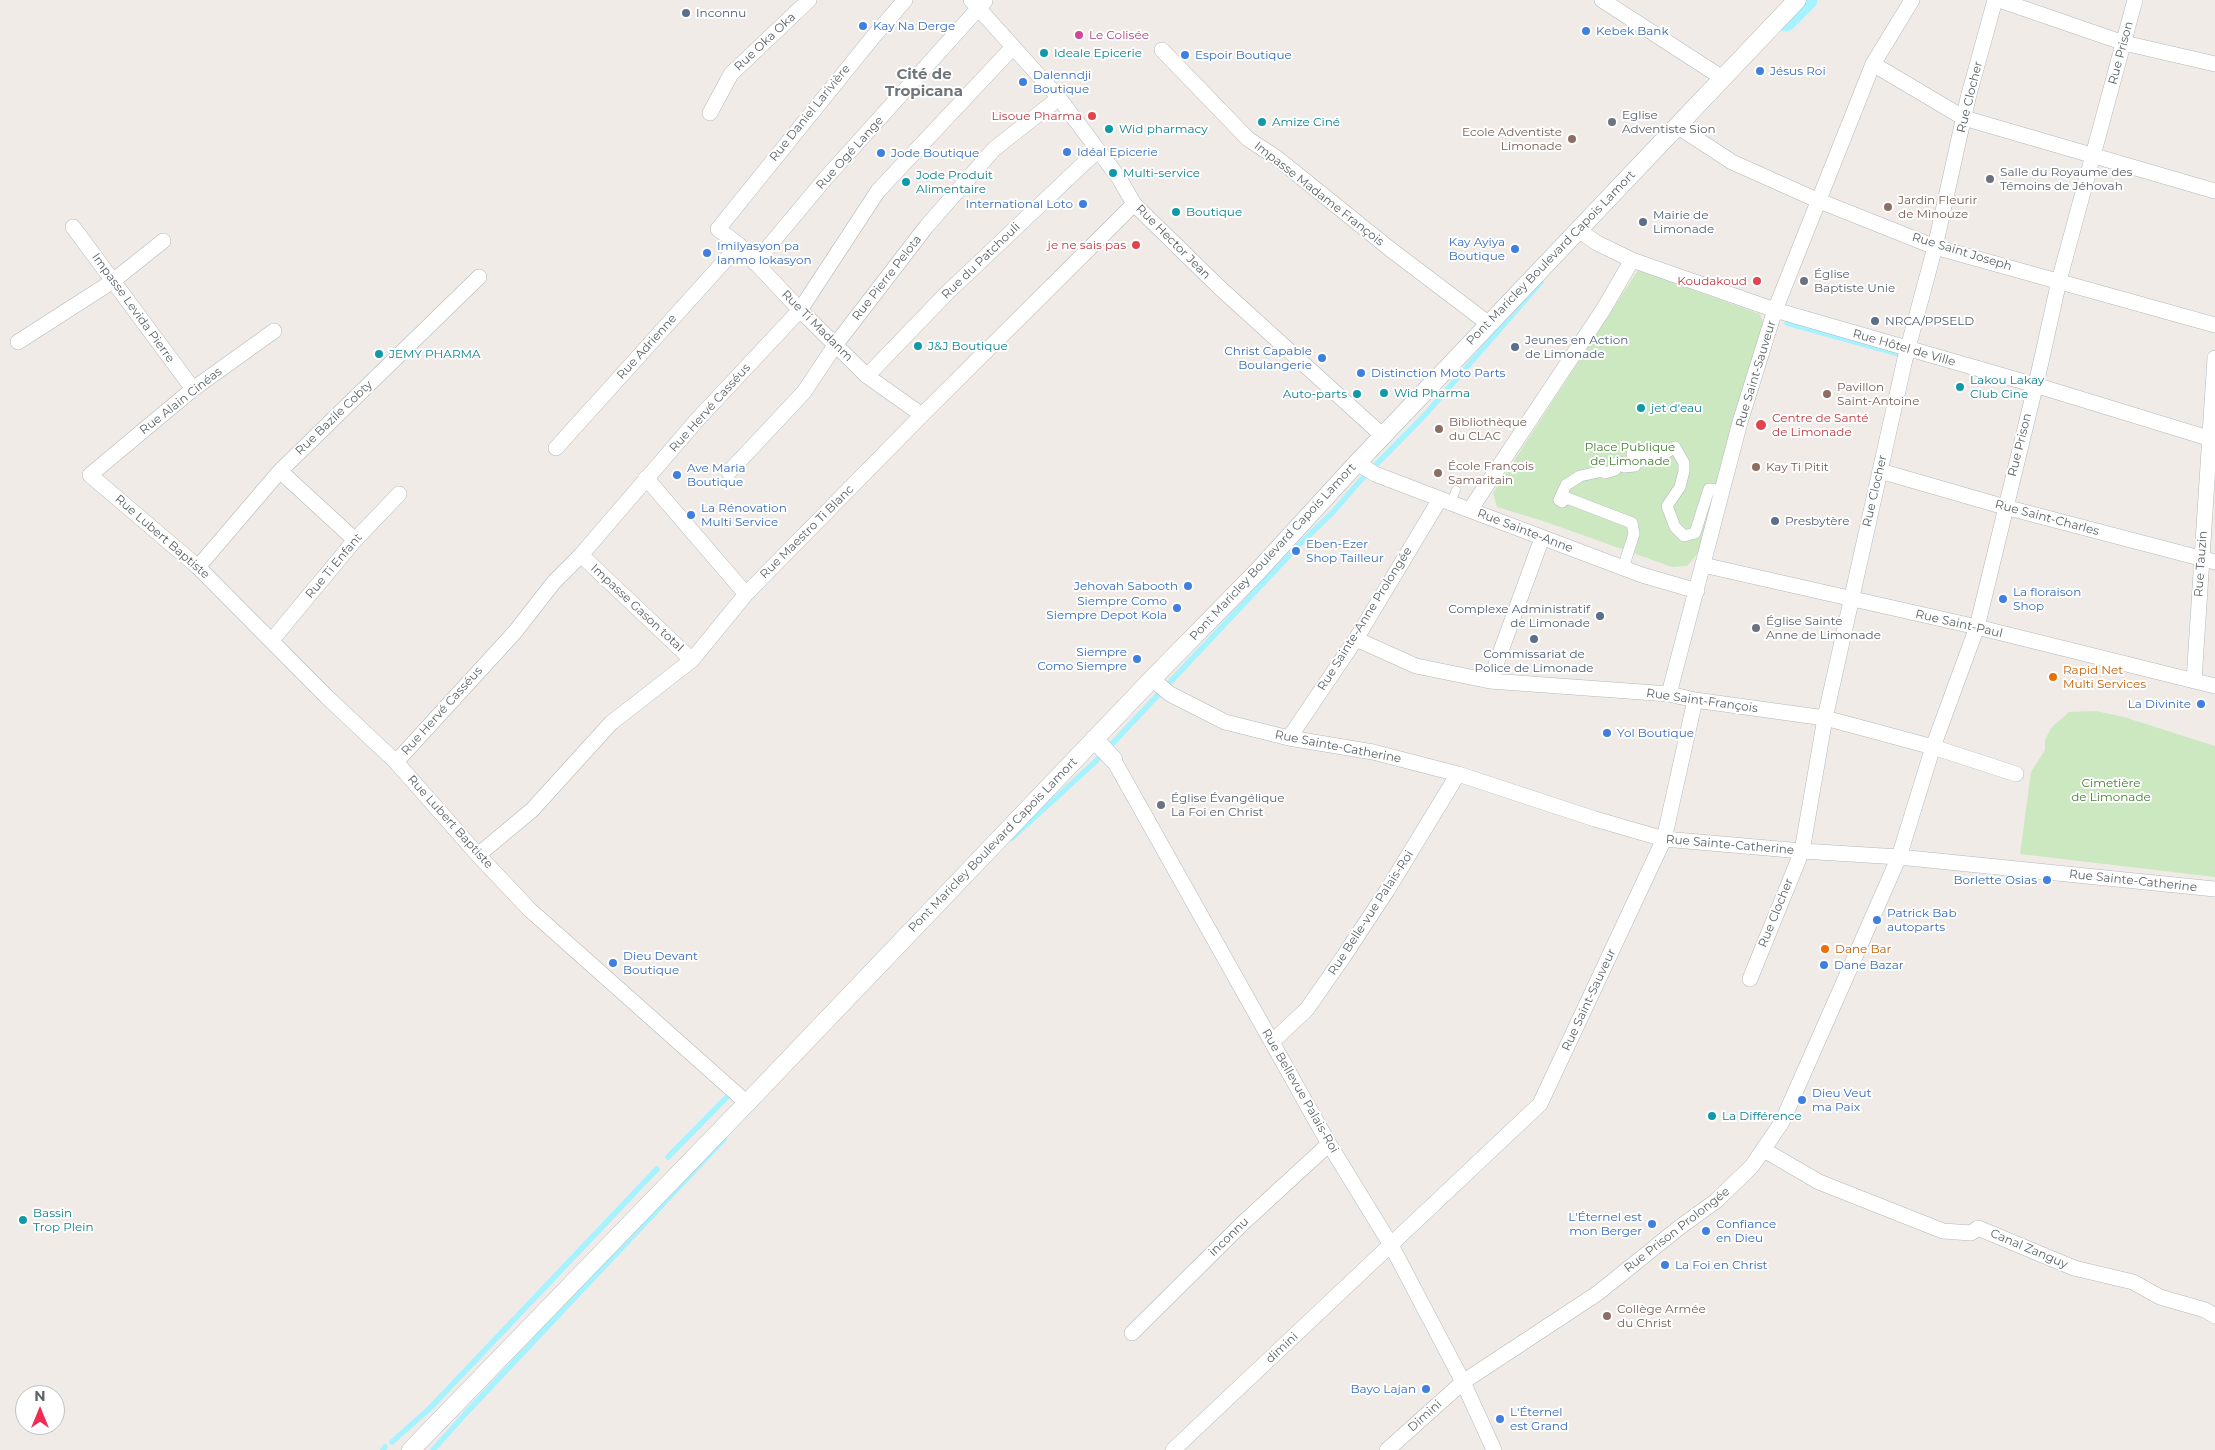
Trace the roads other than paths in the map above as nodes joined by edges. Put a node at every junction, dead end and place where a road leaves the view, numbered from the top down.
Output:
1 (810, 0) edge
2 (905, 0) edge
3 (1602, 0) edge
4 (1797, 0) edge
5 (1912, 0) edge
6 (1997, 0) edge
7 (2135, 0) edge
8 (979, 2) edge
9 (2124, 43) junction
10 (1013, 47) junction
11 (1162, 50) dead end
12 (1873, 64) junction
13 (2215, 64) edge
14 (1721, 78) junction
15 (1060, 98) junction
16 (710, 113) dead end
17 (1964, 118) junction
18 (1686, 132) junction
19 (1098, 150) junction
20 (2093, 157) junction
21 (2215, 191) edge
22 (1818, 200) junction
23 (1134, 204) junction
24 (74, 227) dead end
25 (718, 229) joint
26 (1587, 236) junction
27 (163, 240) dead end
28 (739, 245) junction
29 (1935, 246) junction
30 (755, 263) junction
31 (1630, 266) junction
32 (479, 277) dead end
33 (113, 281) junction
34 (2059, 281) junction
35 (800, 310) junction
36 (1775, 310) junction
37 (1489, 324) junction
38 (2215, 325) edge
39 (274, 331) dead end
40 (18, 342) dead end
41 (836, 344) junction
42 (1907, 354) junction
43 (2215, 358) edge
44 (867, 376) junction
45 (2035, 385) junction
46 (193, 389) junction
47 (922, 415) junction
48 (1383, 436) junction
49 (2212, 440) edge
50 (556, 448) dead end
51 (1365, 468) junction
52 (280, 471) junction
53 (1880, 471) junction
54 (729, 472) dead end
55 (90, 475) joint
56 (646, 478) junction
57 (1723, 491) junction
58 (399, 494) dead end
59 (1449, 498) junction
60 (2005, 507) junction
61 (1470, 510) junction
62 (1542, 538) junction
63 (355, 540) junction
64 (581, 555) junction
65 (2208, 560) edge
66 (1703, 565) junction
67 (198, 567) junction
68 (1623, 568) junction
69 (1697, 591) junction
70 (746, 594) junction
71 (1850, 600) junction
72 (1977, 627) junction
73 (1356, 639) junction
74 (272, 640) junction
75 (692, 660) junction
76 (1490, 681) junction
77 (2194, 681) junction
78 (2215, 686) edge
79 (1161, 687) junction
80 (1669, 694) junction
81 (1695, 700) junction
82 (1825, 718) junction
83 (1289, 738) junction
84 (1097, 742) junction
85 (1934, 746) junction
86 (1113, 758) joint
87 (396, 762) junction
88 (1458, 774) junction
89 (2016, 774) dead end
90 (1664, 839) junction
91 (1802, 851) junction
92 (478, 855) junction
93 (1899, 857) junction
94 (2215, 889) edge
95 (1750, 979) dead end
96 (1272, 1042) junction
97 (747, 1103) junction
98 (1329, 1144) junction
99 (1764, 1150) junction
100 (1392, 1245) junction
101 (2215, 1316) edge
102 (1132, 1332) dead end
103 (1463, 1382) junction
104 (411, 1450) edge
105 (1174, 1450) edge
106 (1387, 1450) edge
107 (1494, 1450) edge

1 - 16 street, Rue Oka Oka
2 - 25 street, Rue Daniel Larivière
3 - 14 street
4 - 14 street, Pont Maricley Boulevard Capois Lamort
5 - 12 street, Rue Saint-Sauveur
6 - 9 street, Rue Clocher
6 - 17 street, Rue Clocher
7 - 9 street, Rue Prison
8 - 10 street, Rue Hector Jean
8 - 30 street, Rue Ogé Lange
9 - 13 street, Rue Clocher
9 - 20 street, Rue Prison
10 - 15 street, Rue Hector Jean
10 - 35 street, Rue Hervé Casséus
11 - 37 street, Impasse Madame François
12 - 17 street
12 - 22 street, Rue Saint-Sauveur
14 - 18 street, Pont Maricley Boulevard Capois Lamort
15 - 19 street, Rue Hector Jean
15 - 41 street, Rue Pierre Pelota
17 - 20 street
17 - 29 street, Rue Clocher
18 - 22 street, Rue Saint Joseph
18 - 26 street, Pont Maricley Boulevard Capois Lamort
19 - 23 street, Rue Hector Jean
19 - 44 street, Rue du Patchouli
20 - 21 street
20 - 34 street, Rue Prison
22 - 29 street, Rue Saint Joseph
22 - 36 street, Rue Saint-Sauveur
23 - 47 street, Rue Maestro Ti Blanc
23 - 48 street, Rue Hector Jean
24 - 33 street, Impasse Levida Pierre
25 - 28 street, Rue Ti Madanm
26 - 31 street, Rue Hôtel de Ville
26 - 37 street, Pont Maricley Boulevard Capois Lamort
27 - 33 street
28 - 30 street, Rue Ti Madanm
28 - 50 street, Rue Adrienne
29 - 34 street, Rue Saint Joseph
29 - 42 street, Rue Clocher
30 - 35 street, Rue Ti Madanm
31 - 36 street, Rue Hôtel de Ville
31 - 61 street
32 - 52 street, Rue Bazile Cobty
33 - 40 street
33 - 46 street, Impasse Levida Pierre
34 - 38 street, Rue Saint Joseph
34 - 45 street, Rue Prison
35 - 41 street, Rue Ti Madanm
35 - 56 street, Rue Hervé Casséus
36 - 42 street, Rue Hôtel de Ville
36 - 57 street, Rue Saint-Sauveur
37 - 48 street, Pont Maricley Boulevard Capois Lamort
39 - 46 street, Rue Alain Cinéas
41 - 44 street, Rue Ti Madanm
41 - 54 street, Rue Pierre Pelota
42 - 45 street, Rue Hôtel de Ville
42 - 53 street, Rue Clocher
43 - 49 street, Rue Tauzin
44 - 47 street, Rue Ti Madanm
45 - 49 street, Rue Hôtel de Ville
45 - 60 street, Rue Prison
46 - 55 street, Rue Alain Cinéas
47 - 70 street, Rue Maestro Ti Blanc
48 - 51 street, Pont Maricley Boulevard Capois Lamort
49 - 65 street, Rue Tauzin
51 - 59 street, Rue Sainte-Anne
51 - 79 street, Pont Maricley Boulevard Capois Lamort
52 - 63 street
52 - 67 street, Rue Bazile Cobty
53 - 60 street, Rue Saint-Charles
53 - 71 street, Rue Clocher
55 - 67 street, Rue Lubert Baptiste
56 - 64 street, Rue Hervé Casséus
56 - 70 street
57 - 66 street, Rue Saint-Sauveur
57 - 68 street
58 - 63 street, Rue Ti Enfant
59 - 61 street, Rue Sainte-Anne
59 - 73 street, Rue Sainte-Anne Prolongée
60 - 65 street, Rue Saint-Charles
60 - 72 street, Rue Prison
61 - 62 street, Rue Sainte-Anne
62 - 68 street, Rue Sainte-Anne
62 - 76 street
63 - 74 street, Rue Ti Enfant
64 - 75 street, Impasse Gason total
64 - 87 street, Rue Hervé Casséus
65 - 77 street, Rue Tauzin
66 - 69 street, Rue Saint-Sauveur
66 - 71 street, Rue Saint-Paul
67 - 74 street, Rue Lubert Baptiste
68 - 69 street, Rue Sainte-Anne
69 - 80 street, Rue Saint-Sauveur
70 - 75 street, Rue Maestro Ti Blanc
71 - 72 street, Rue Saint-Paul
71 - 82 street, Rue Clocher
72 - 77 street, Rue Saint-Paul
72 - 85 street, Rue Prison
73 - 76 street, Rue Saint-François
73 - 83 street, Rue Sainte-Anne Prolongée
74 - 87 street, Rue Lubert Baptiste
75 - 92 street, Rue Maestro Ti Blanc
76 - 80 street, Rue Saint-François
77 - 78 street, Rue Saint-Paul
79 - 83 street, Rue Sainte-Catherine
79 - 84 street, Pont Maricley Boulevard Capois Lamort
80 - 81 street, Rue Saint-François
81 - 82 street, Rue Saint-François
81 - 90 street, Rue Saint-Sauveur
82 - 85 street, Rue Saint-François
82 - 91 street, Rue Clocher
83 - 88 street, Rue Sainte-Catherine
84 - 86 street, Rue Bellevue Palais-Roi
84 - 97 street, Pont Maricley Boulevard Capois Lamort
85 - 89 street, Rue Saint-François
85 - 93 street, Rue Prison
86 - 96 street, Rue Bellevue Palais-Roi
87 - 92 street, Rue Lubert Baptiste
88 - 90 street, Rue Sainte-Catherine
88 - 96 street, Rue Belle-vue Palais-Roi
90 - 91 street, Rue Sainte-Catherine
90 - 100 street, Rue Saint-Sauveur
91 - 93 street, Rue Sainte-Catherine
91 - 95 street, Rue Clocher
92 - 97 street, Rue Lubert Baptiste
93 - 94 street, Rue Sainte-Catherine
93 - 99 street, Rue Prison Prolongée
96 - 98 street, Rue Bellevue Palais-Roi
97 - 104 street, Pont Maricley Boulevard Capois Lamort
98 - 100 street, Rue Bellevue Palais-Roi
98 - 102 street, inconnu
99 - 101 street, Canal Zanguy
99 - 103 street, Rue Prison Prolongée
100 - 103 street, Rue Bellevue Palais-Roi
100 - 105 street, dimini
103 - 106 street, Dimini
103 - 107 street, Rue Bellevue Palais-Roi

